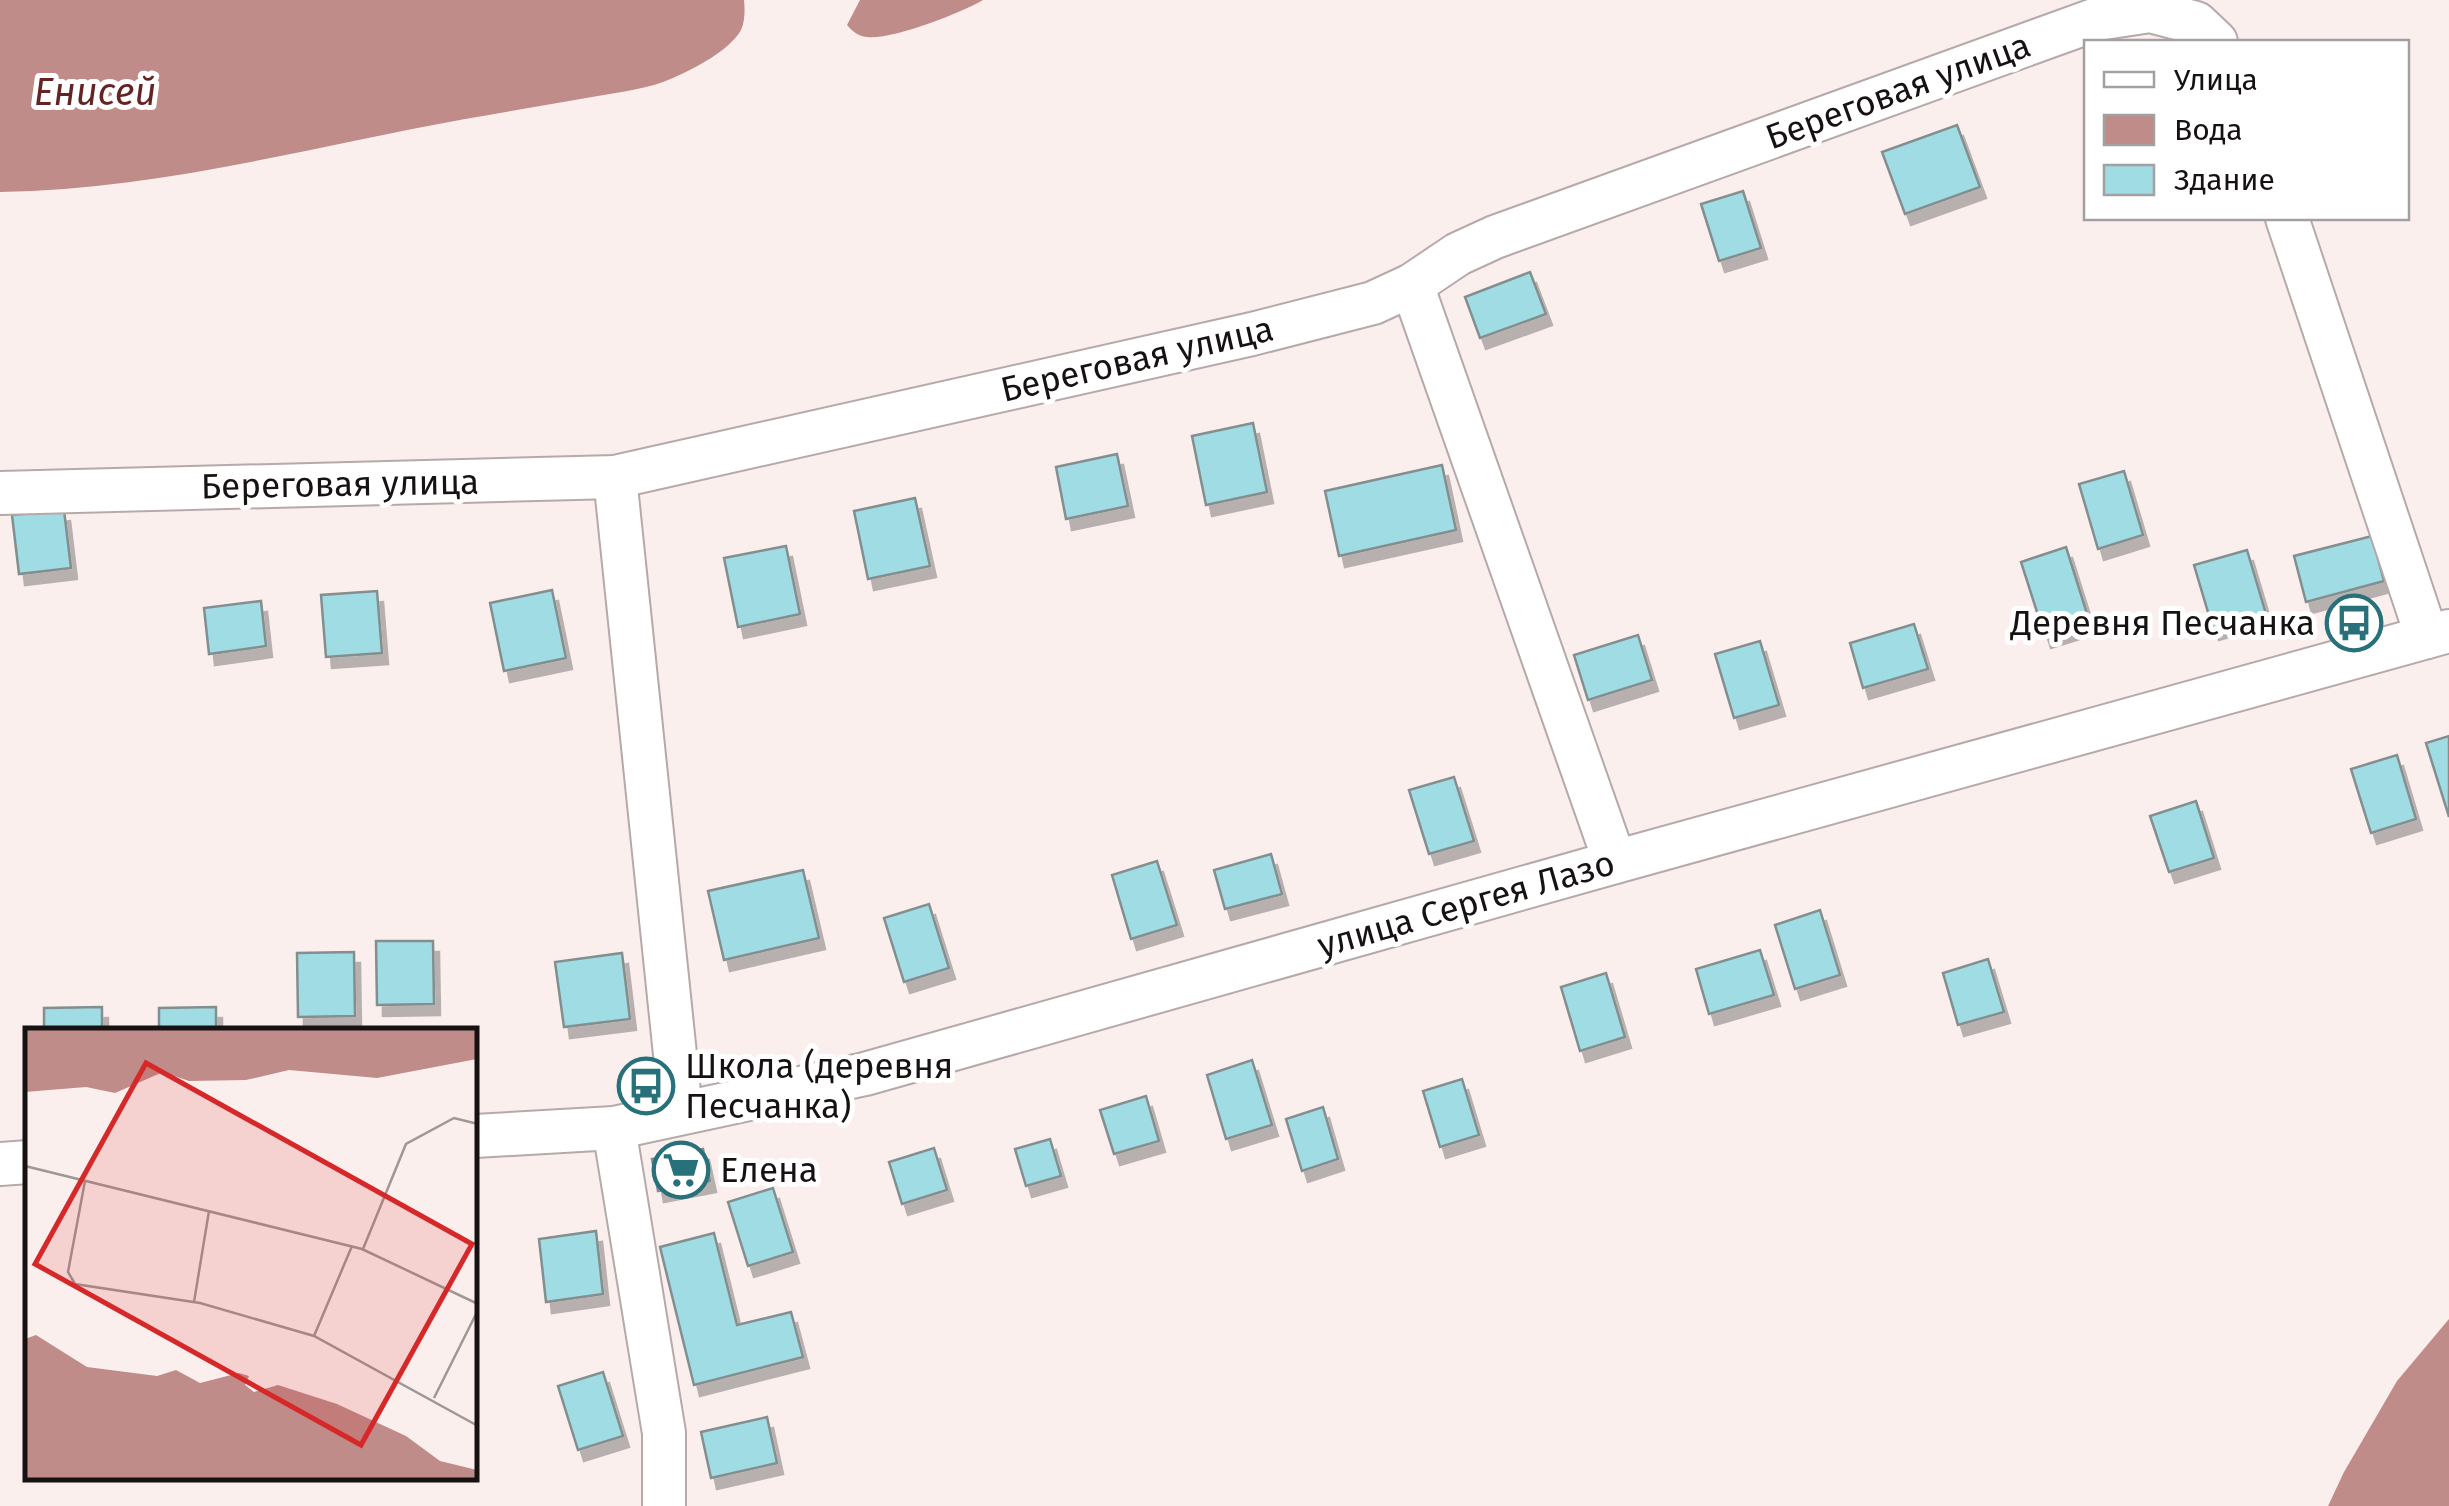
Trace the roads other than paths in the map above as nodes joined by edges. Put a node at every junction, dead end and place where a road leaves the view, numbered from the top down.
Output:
1 (2214, 40) edge
2 (2287, 220) edge
3 (1412, 285) junction
4 (615, 477) junction
5 (0, 493) edge
6 (2438, 634) edge
7 (1616, 862) junction
8 (682, 1112) junction
9 (614, 1128) junction
10 (478, 1136) edge
11 (25, 1162) edge
12 (0, 1164) edge
13 (664, 1506) edge

1 - 3 street, Береговая улица
2 - 6 street
3 - 4 street, Береговая улица
3 - 7 street
4 - 5 street, Береговая улица
4 - 8 street
6 - 7 street, улица Сергея Лазо
7 - 8 street, улица Сергея Лазо
8 - 9 street, улица Сергея Лазо
9 - 10 street, улица Сергея Лазо
9 - 13 street
11 - 12 street

